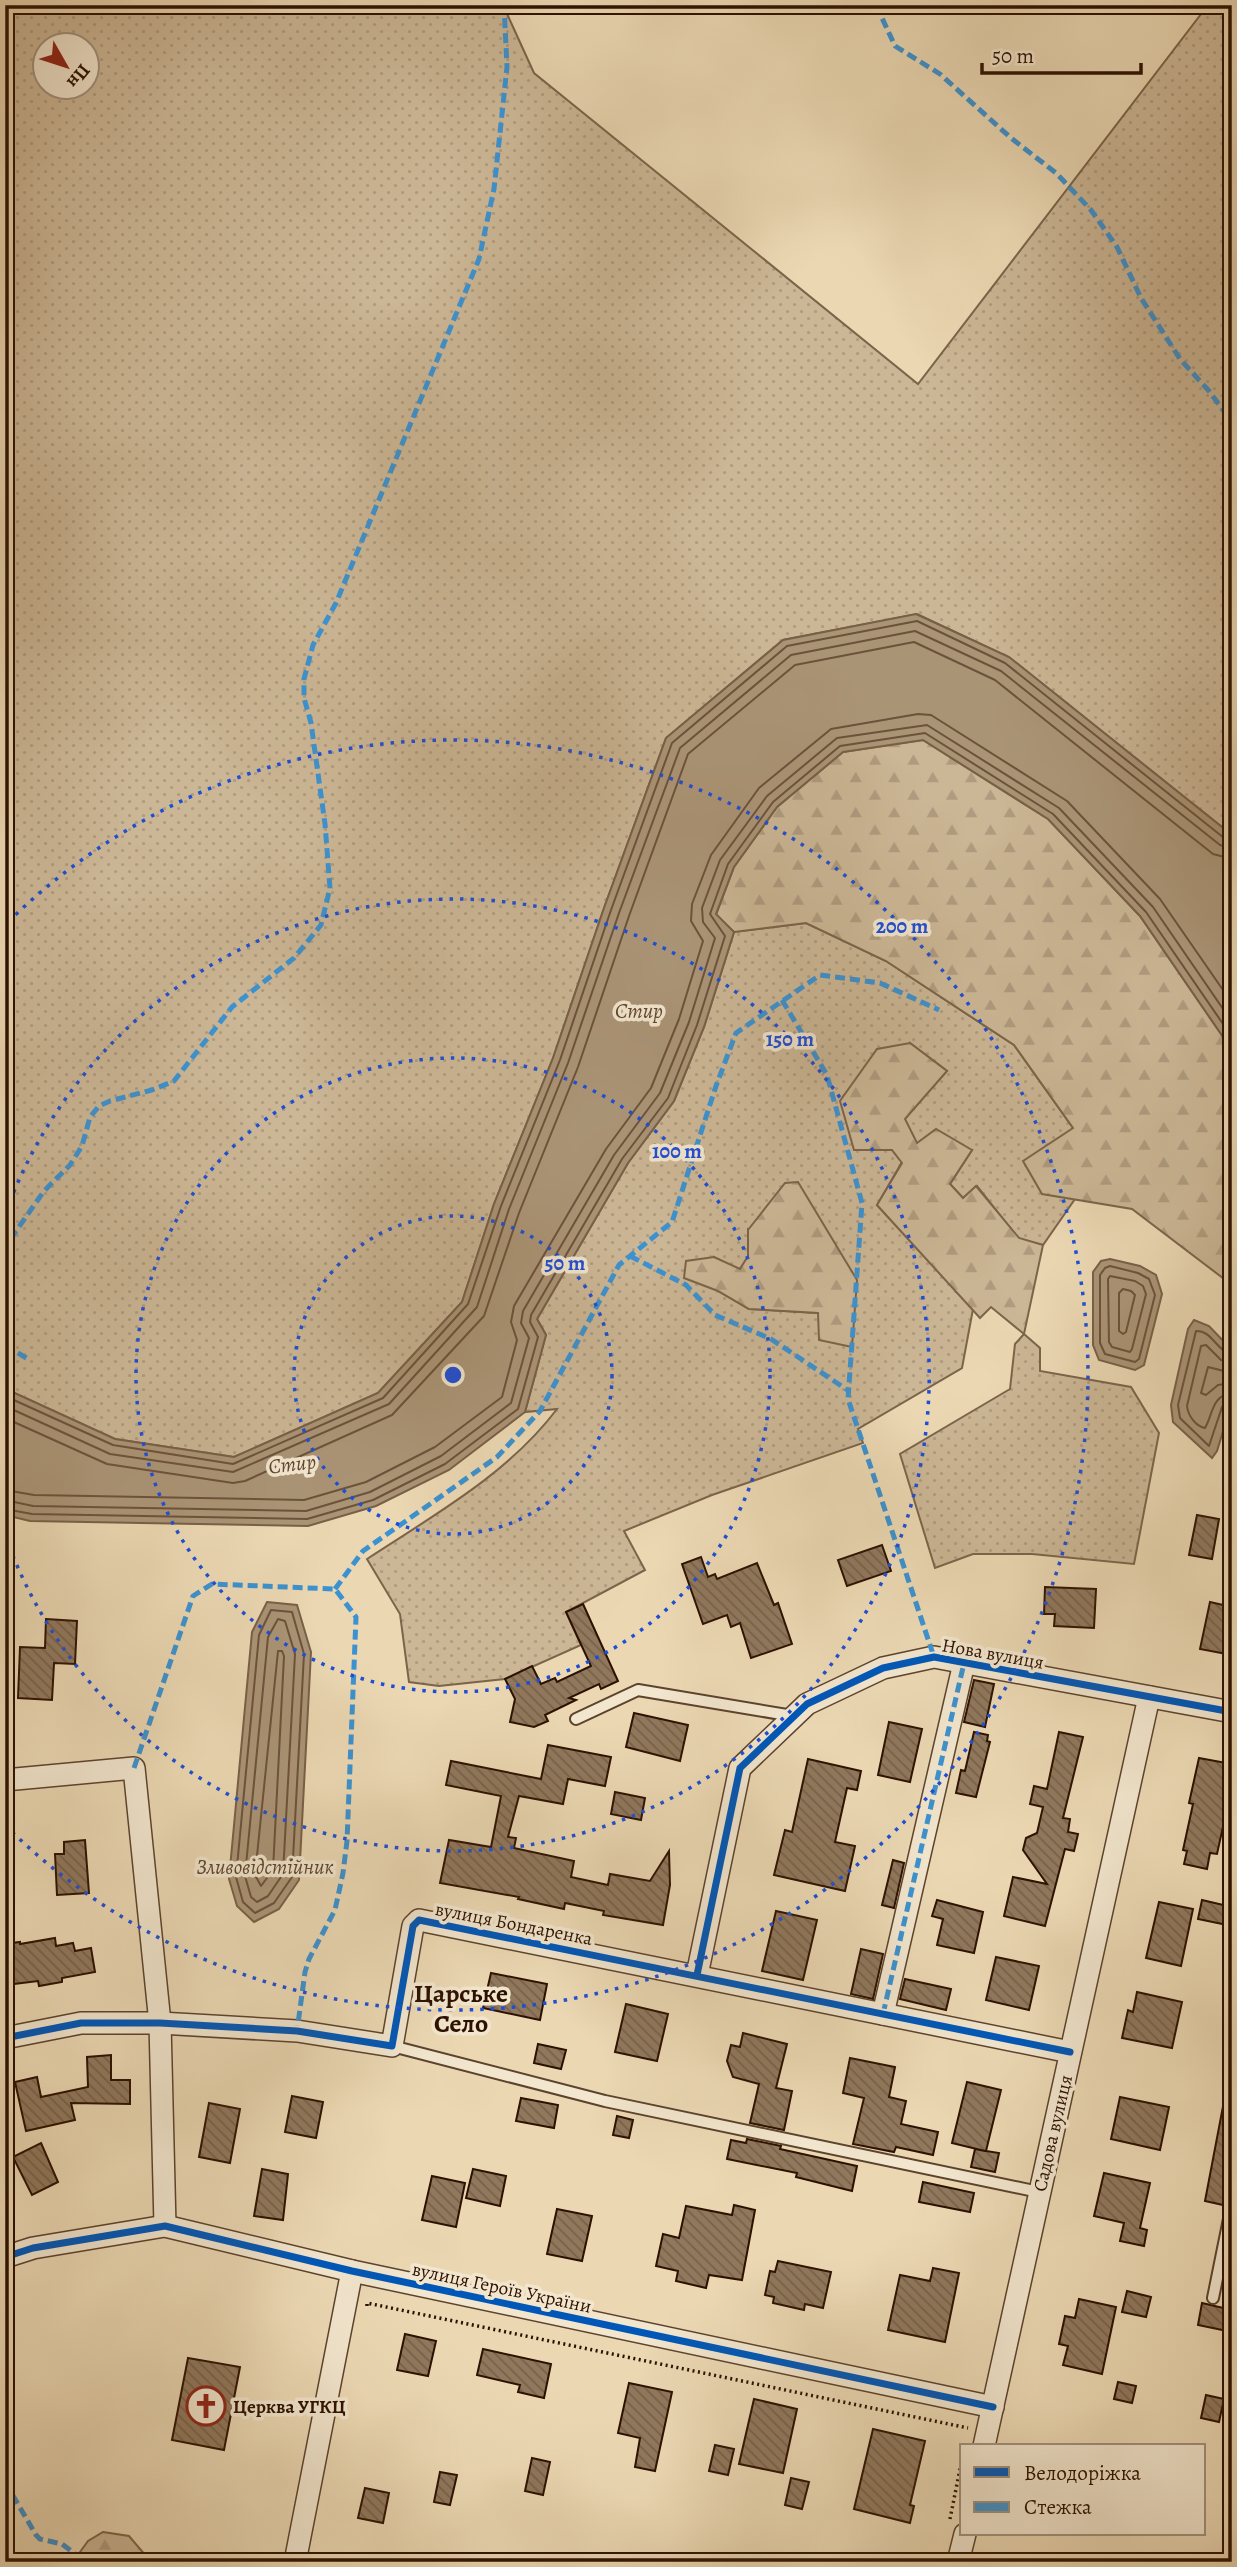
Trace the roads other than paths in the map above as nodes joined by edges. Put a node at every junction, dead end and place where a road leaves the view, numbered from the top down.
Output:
1 (964, 1663) junction
2 (1149, 1697) junction
3 (1232, 1712) edge
4 (793, 1716) junction
5 (576, 1719) dead end
6 (5, 1780) edge
7 (697, 1975) junction
8 (883, 2014) junction
9 (160, 2023) junction
10 (5, 2038) edge
11 (392, 2046) junction
12 (1070, 2052) junction
13 (1039, 2192) junction
14 (1232, 2204) edge
15 (165, 2226) junction
16 (5, 2257) edge
17 (352, 2271) junction
18 (1213, 2298) dead end
19 (993, 2406) junction
20 (984, 2444) edge
21 (957, 2529) edge
22 (295, 2562) edge
23 (958, 2562) edge

1 - 2 street, Нова вулиця
1 - 4 street, Нова вулиця
1 - 8 street
2 - 3 street, Нова вулиця
2 - 12 street, Садова вулиця
4 - 5 lane
4 - 7 street, Нова вулиця
6 - 9 street
7 - 8 street, вулиця Бондаренка
7 - 11 street, вулиця Бондаренка
8 - 12 street, вулиця Бондаренка
9 - 10 street
9 - 11 street
9 - 15 street
11 - 13 lane
12 - 13 street, Садова вулиця
13 - 19 street, Садова вулиця
14 - 18 lane
15 - 16 street, вулиця Героїв України
15 - 17 street, вулиця Героїв України
17 - 19 street, вулиця Героїв України
17 - 22 street
19 - 20 street, Садова вулиця
21 - 23 street

